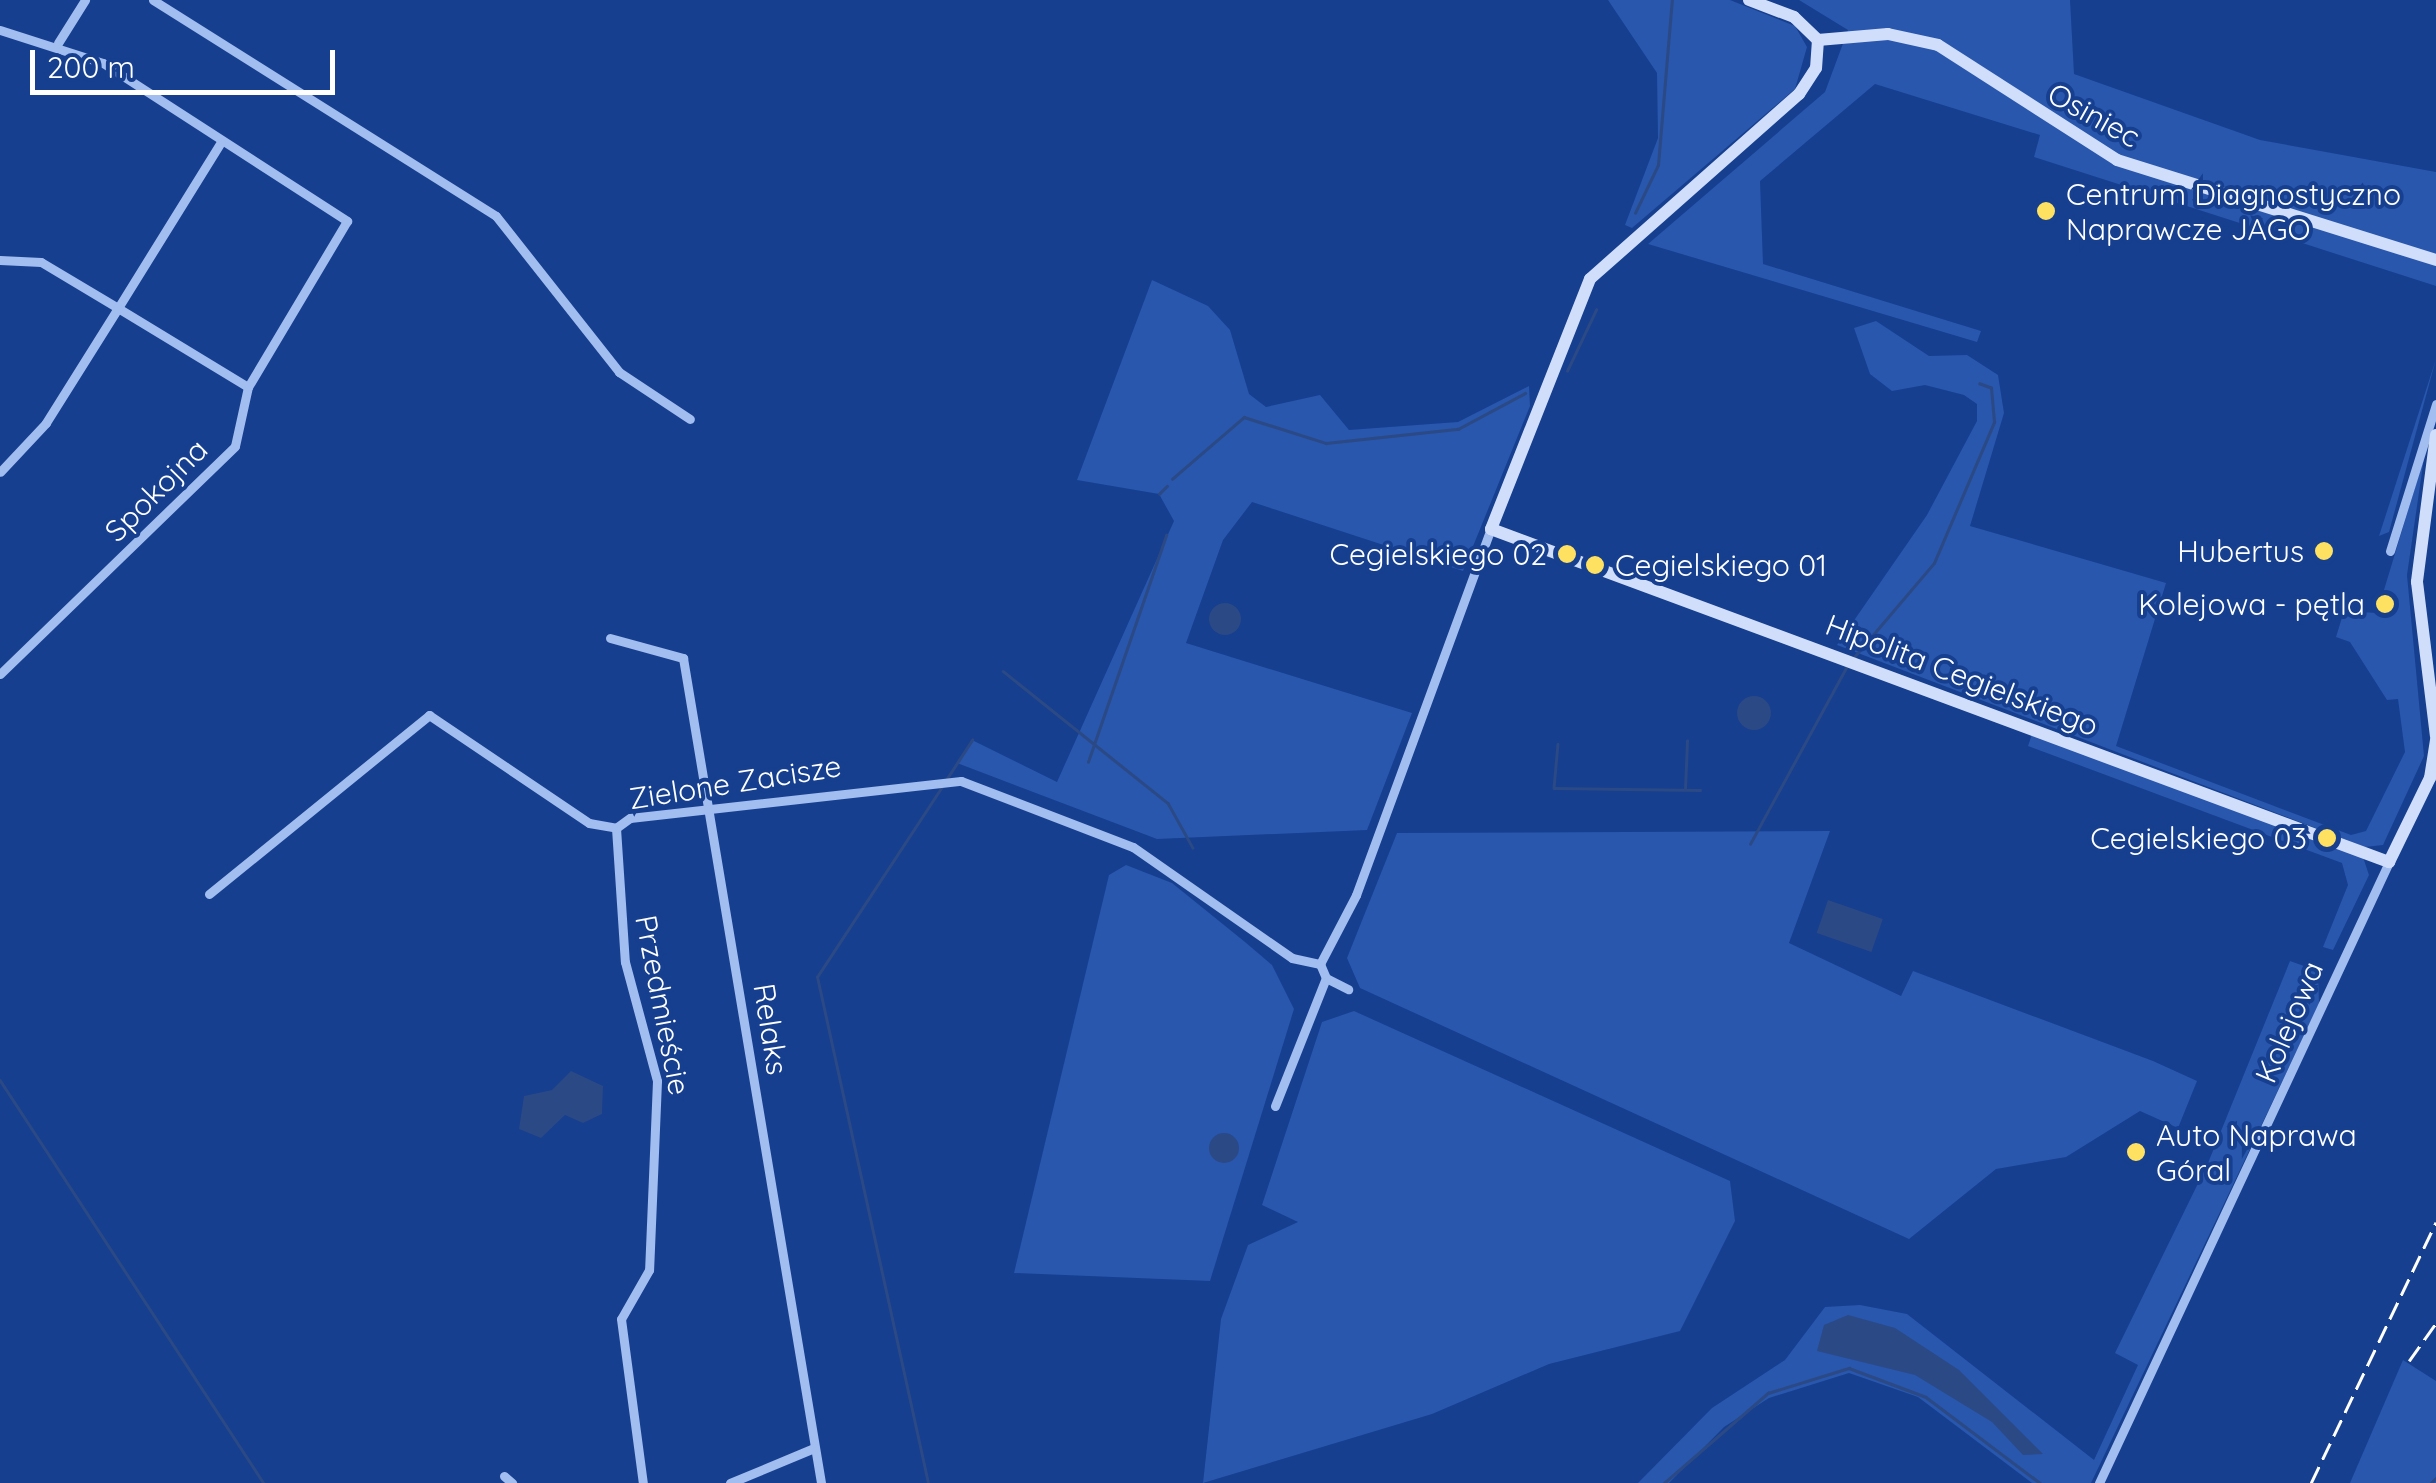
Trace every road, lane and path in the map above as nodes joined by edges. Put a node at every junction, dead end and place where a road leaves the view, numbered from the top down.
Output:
1 (85, 0) edge
2 (153, 0) edge
3 (1749, 0) edge
4 (0, 30) edge
5 (1818, 40) junction
6 (58, 42) junction
7 (221, 142) junction
8 (0, 260) edge
9 (2436, 260) edge
10 (118, 308) junction
11 (248, 387) junction
12 (2436, 404) edge
13 (690, 419) dead end
14 (2436, 434) edge
15 (0, 472) edge
16 (1500, 507) junction
17 (1491, 528) junction
18 (1517, 536) junction
19 (2390, 550) dead end
20 (610, 638) dead end
21 (0, 674) edge
22 (2436, 737) edge
23 (709, 808) junction
24 (616, 828) junction
25 (2388, 862) junction
26 (209, 894) dead end
27 (1320, 964) junction
28 (1326, 978) junction
29 (1348, 989) dead end
30 (1275, 1106) dead end
31 (814, 1448) junction
32 (643, 1483) edge
33 (730, 1483) edge
34 (821, 1483) edge
35 (2099, 1483) edge

1 - 6 street
2 - 13 street
3 - 5 street
4 - 6 street
5 - 9 street, Osiniec
5 - 16 street
6 - 7 street
7 - 10 street
7 - 11 street, Spokojna
8 - 10 street
10 - 11 street
10 - 15 street
11 - 21 street, Spokojna
12 - 19 street
14 - 22 street, Kolejowa
16 - 17 street
16 - 18 street
17 - 18 street, Hipolita Cegielskiego
17 - 27 street
18 - 25 street, Hipolita Cegielskiego
20 - 23 street, Relaks
22 - 25 street, Kolejowa
23 - 24 street, Zielone Zacisze
23 - 27 street, Zielone Zacisze
23 - 31 street, Relaks
24 - 26 street, Zielone Zacisze
24 - 32 street, Przedmieście
25 - 35 street, Kolejowa
27 - 28 street
28 - 29 street
28 - 30 street
31 - 33 street
31 - 34 street, Relaks

